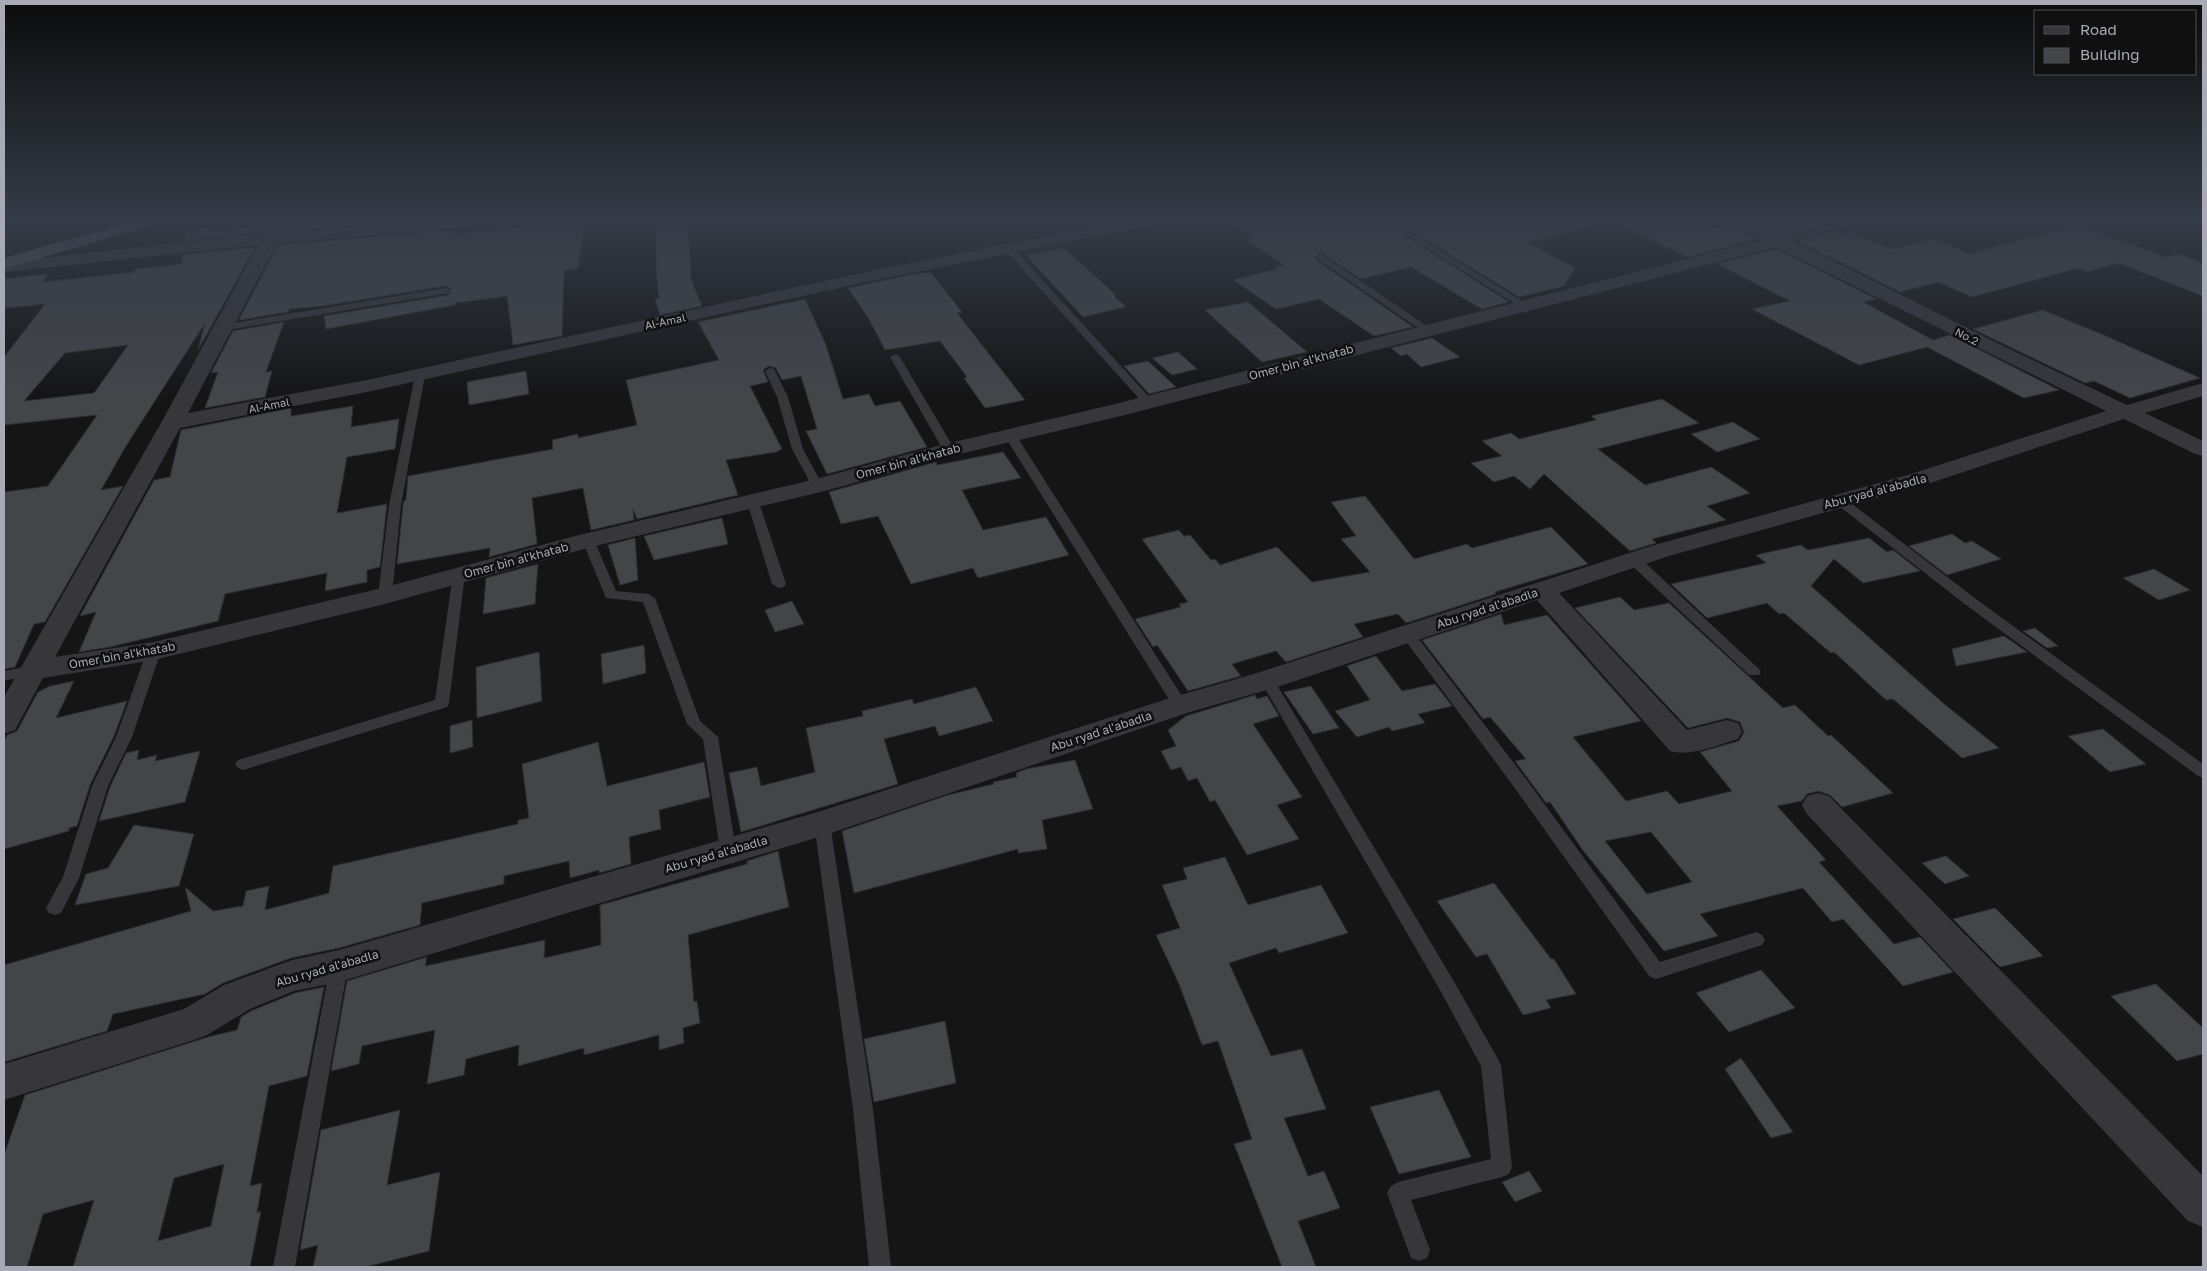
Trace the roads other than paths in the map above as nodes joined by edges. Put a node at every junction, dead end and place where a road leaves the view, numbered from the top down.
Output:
1 (248, 278) edge
2 (861, 278) edge
3 (1036, 278) edge
4 (1352, 278) edge
5 (1480, 278) edge
6 (1634, 278) edge
7 (1854, 278) edge
8 (446, 291) dead end
9 (1525, 306) junction
10 (221, 328) junction
11 (1427, 330) junction
12 (895, 357) dead end
13 (770, 371) dead end
14 (420, 375) junction
15 (2203, 389) edge
16 (1148, 402) junction
17 (2125, 412) junction
18 (172, 423) junction
19 (1010, 435) junction
20 (2203, 449) edge
21 (949, 450) junction
22 (817, 486) junction
23 (1839, 500) junction
24 (753, 502) junction
25 (588, 540) junction
26 (1634, 560) junction
27 (459, 574) junction
28 (779, 584) dead end
29 (1542, 590) junction
30 (385, 596) junction
31 (1407, 633) junction
32 (154, 651) junction
33 (34, 670) junction
34 (1754, 672) dead end
35 (4, 676) edge
36 (1267, 680) junction
37 (1180, 705) junction
38 (4, 723) edge
39 (1727, 731) dead end
40 (242, 764) dead end
41 (2203, 772) edge
42 (1818, 805) dead end
43 (822, 823) junction
44 (728, 850) junction
45 (55, 908) dead end
46 (1756, 940) dead end
47 (339, 966) junction
48 (4, 1082) edge
49 (2203, 1206) edge
50 (1419, 1250) dead end
51 (284, 1267) edge
52 (880, 1267) edge

1 - 10 street
2 - 14 street, Al-Amal
3 - 16 lane
4 - 11 lane
5 - 9 lane
6 - 9 street, Omer bin al'khatab
7 - 17 street, No.2
8 - 10 lane
9 - 11 street, Omer bin al'khatab
10 - 18 street
11 - 16 street, Omer bin al'khatab
12 - 21 lane
13 - 22 lane
14 - 18 street, Al-Amal
14 - 30 lane
15 - 17 street, Abu ryad al'abadla
16 - 19 street, Omer bin al'khatab
17 - 20 street, No.2
17 - 23 street, Abu ryad al'abadla
18 - 33 street
19 - 21 street, Omer bin al'khatab
19 - 37 lane
21 - 22 street, Omer bin al'khatab
22 - 24 street, Omer bin al'khatab
23 - 26 street, Abu ryad al'abadla
23 - 41 lane
24 - 25 street, Omer bin al'khatab
24 - 28 lane
25 - 27 street, Omer bin al'khatab
25 - 44 lane
26 - 29 street, Abu ryad al'abadla
26 - 34 lane
27 - 30 street, Omer bin al'khatab
27 - 40 lane
29 - 31 street, Abu ryad al'abadla
29 - 39 street
30 - 32 street, Omer bin al'khatab
31 - 36 street, Abu ryad al'abadla
31 - 46 lane
32 - 33 street, Omer bin al'khatab
32 - 45 lane
33 - 35 lane
33 - 38 street
36 - 37 street, Abu ryad al'abadla
36 - 50 lane
37 - 43 street, Abu ryad al'abadla
42 - 49 street
43 - 44 street, Abu ryad al'abadla
43 - 52 lane
44 - 47 street, Abu ryad al'abadla
47 - 48 street, Abu ryad al'abadla
47 - 51 lane

